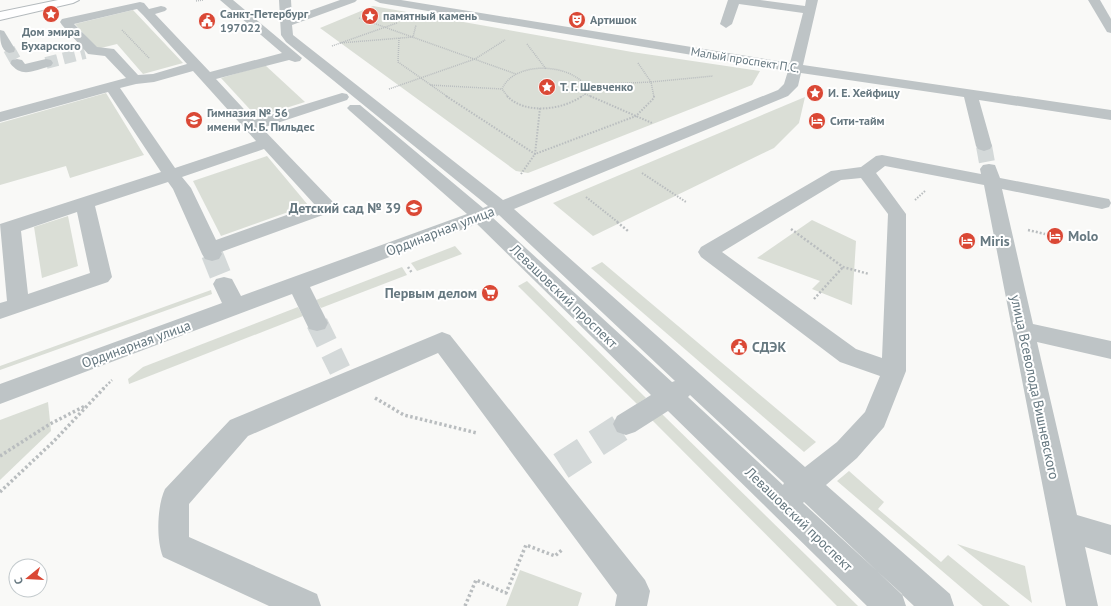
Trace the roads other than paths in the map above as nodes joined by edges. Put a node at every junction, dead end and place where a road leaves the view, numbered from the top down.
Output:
1 (48, 0) edge
2 (73, 0) edge
3 (226, 0) edge
4 (285, 0) edge
5 (351, 0) edge
6 (380, 0) edge
7 (735, 0) edge
8 (1094, 0) edge
9 (811, 5) edge
10 (161, 9) dead end
11 (0, 10) edge
12 (147, 13) junction
13 (0, 16) edge
14 (287, 23) junction
15 (726, 24) dead end
16 (1111, 29) edge
17 (0, 34) edge
18 (9, 49) tunnel mouth
19 (291, 55) junction
20 (17, 63) dead end
21 (46, 63) tunnel mouth
22 (795, 68) junction
23 (201, 72) junction
24 (135, 80) junction
25 (112, 86) junction
26 (970, 94) junction
27 (342, 97) junction
28 (1111, 115) edge
29 (0, 117) edge
30 (259, 134) junction
31 (988, 165) junction
32 (866, 172) junction
33 (172, 175) junction
34 (1102, 203) dead end
35 (86, 204) junction
36 (491, 212) junction
37 (5, 229) edge
38 (224, 284) tunnel mouth
39 (298, 284) junction
40 (9, 308) edge
41 (235, 308) junction
42 (318, 323) tunnel mouth
43 (1023, 330) junction
44 (1111, 350) edge
45 (894, 371) junction
46 (681, 389) junction
47 (0, 394) edge
48 (626, 424) tunnel mouth
49 (805, 484) junction
50 (782, 503) junction
51 (1065, 526) junction
52 (1111, 540) edge
53 (304, 606) edge
54 (631, 606) edge
55 (890, 606) edge
56 (938, 606) edge
57 (1082, 606) edge

1 - 11 main road
2 - 13 main road
3 - 19 street, Левашовский проспект
4 - 14 street, Левашовский проспект
5 - 14 street
6 - 22 street, Малый проспект П.С.
7 - 9 street
7 - 15 street
8 - 16 street
9 - 22 street, Ординарная улица
10 - 12 street
12 - 23 street
12 - 24 street
14 - 36 street, Левашовский проспект
17 - 18 street
19 - 23 street
19 - 27 street, Левашовский проспект
20 - 21 street
22 - 26 street, Малый проспект П.С.
22 - 36 street, Ординарная улица
23 - 24 street
23 - 30 street
24 - 25 street
25 - 29 street
25 - 33 street
26 - 28 street, Малый проспект П.С.
26 - 31 street, улица Всеволода Вишневского
27 - 30 street
27 - 36 street, Левашовский проспект
30 - 33 street
30 - 33 street
31 - 32 street
31 - 34 street
31 - 43 street, улица Всеволода Вишневского
32 - 45 street
32 - 45 street
33 - 35 street
35 - 37 street
35 - 40 street
36 - 39 street, Ординарная улица
36 - 46 street, Левашовский проспект
37 - 40 street
38 - 41 street
39 - 41 street, Ординарная улица
39 - 42 street
41 - 47 street, Ординарная улица
43 - 44 street
43 - 51 street, улица Всеволода Вишневского
45 - 49 street
46 - 48 street
46 - 49 street, Левашовский проспект
46 - 50 street, Левашовский проспект
49 - 50 street
49 - 56 street, Левашовский проспект
50 - 55 street, Левашовский проспект
51 - 52 street
51 - 57 street, улица Всеволода Вишневского
53 - 54 street

